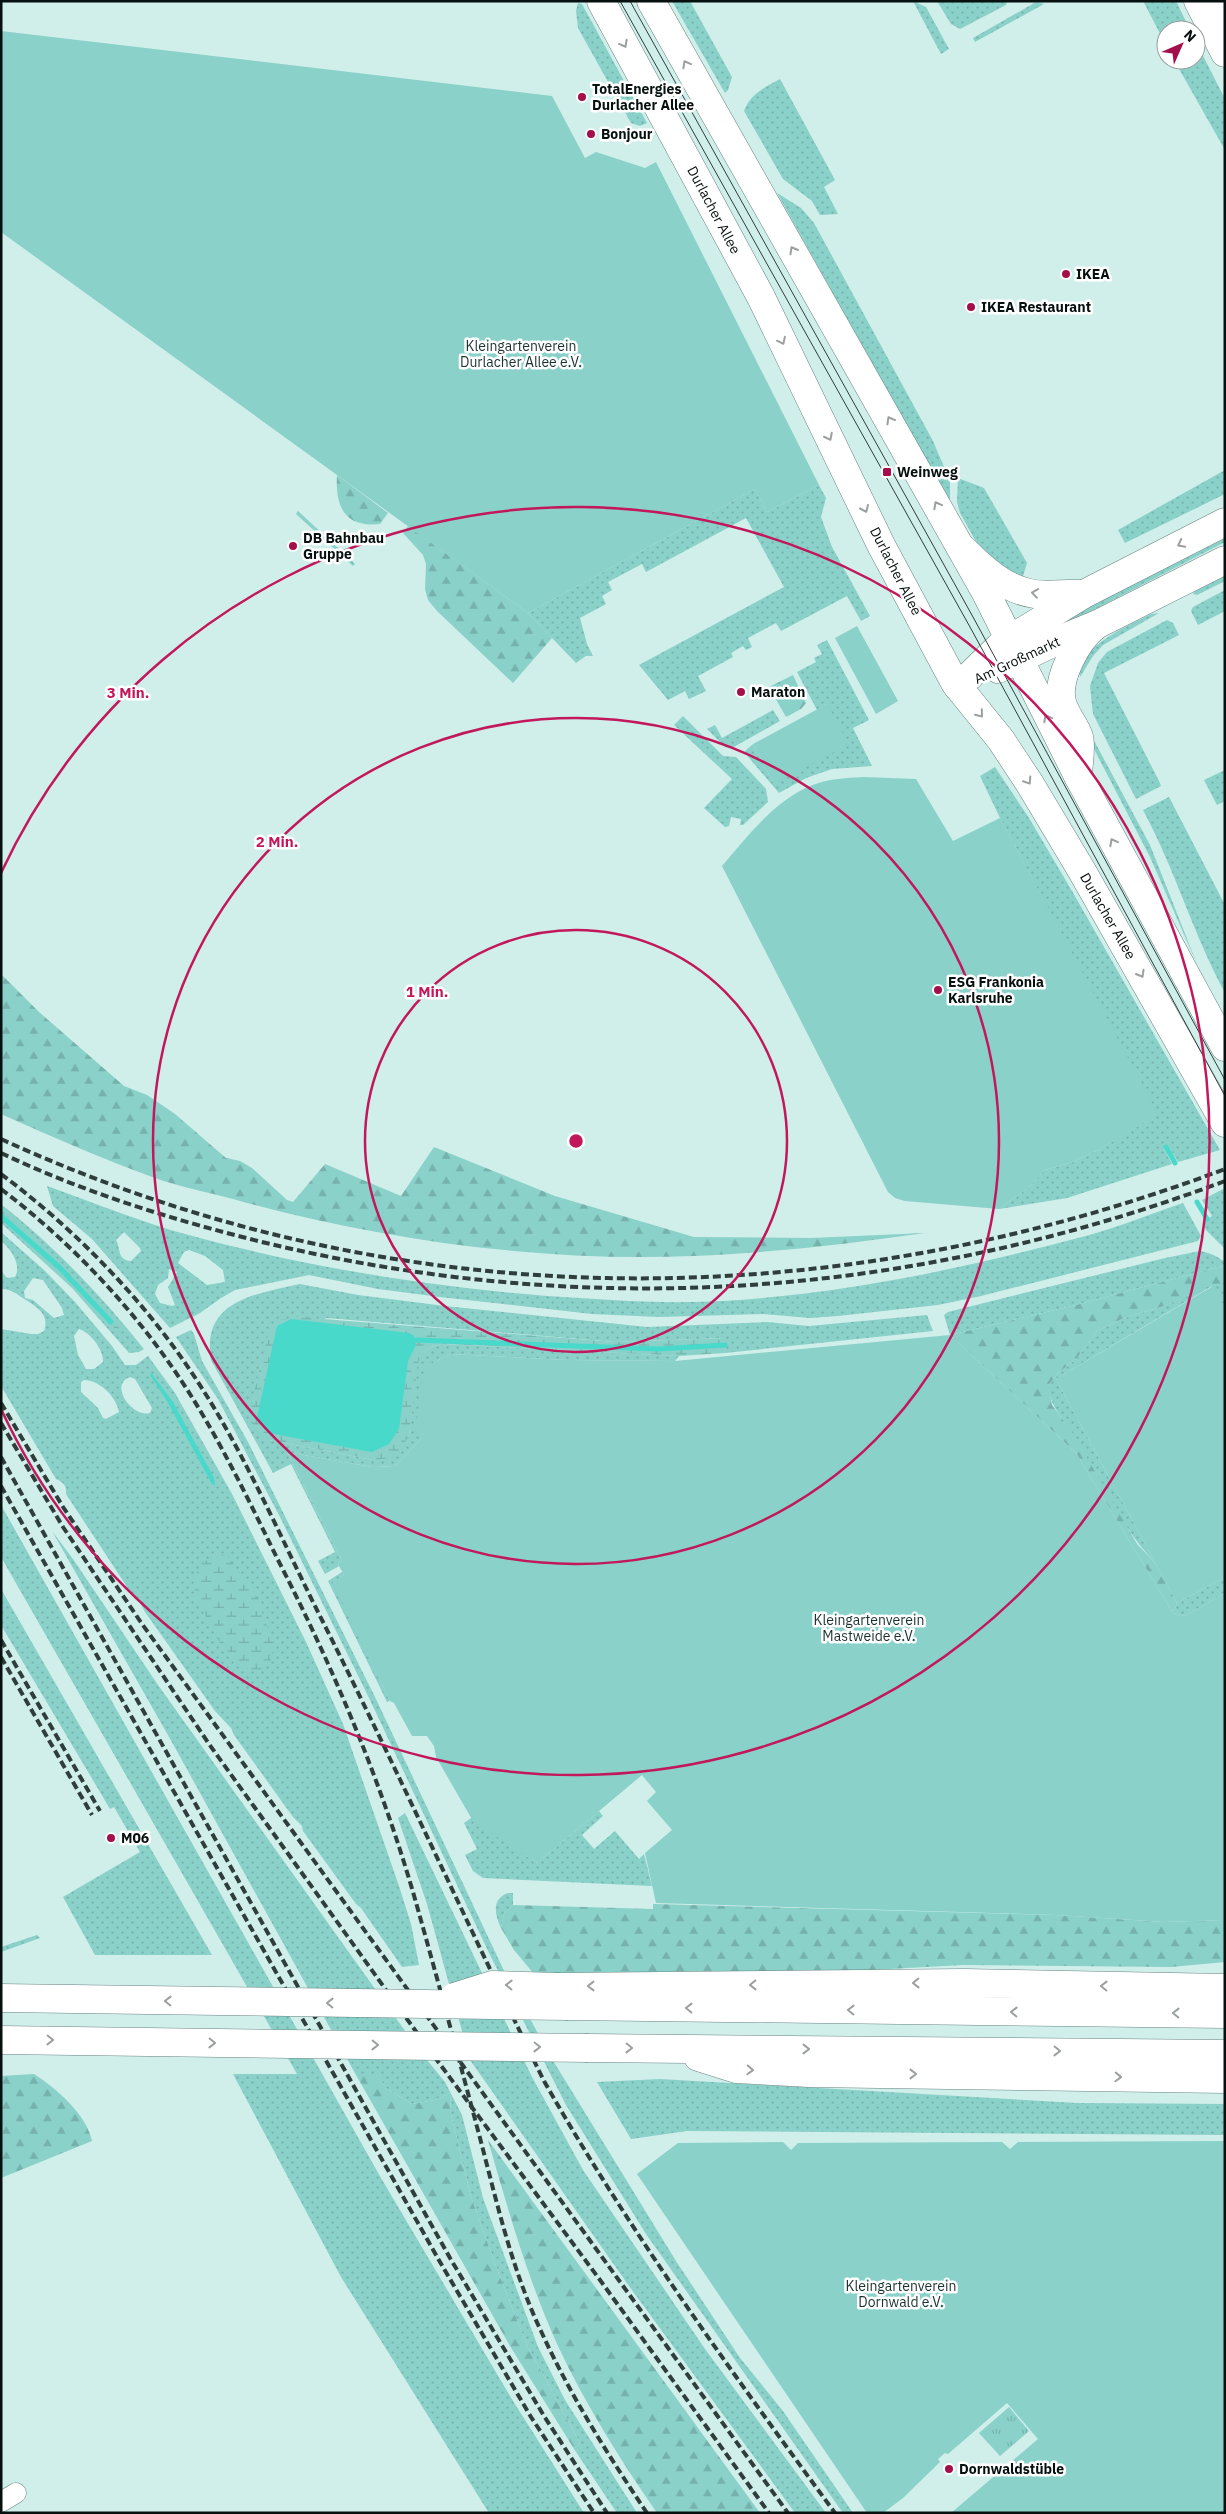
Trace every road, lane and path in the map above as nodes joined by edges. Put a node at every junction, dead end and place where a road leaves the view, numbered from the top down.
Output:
1 (600, 1) edge
2 (651, 1) edge
3 (1198, 1) edge
4 (1222, 1) edge
5 (1225, 7) edge
6 (1225, 53) edge
7 (1225, 522) edge
8 (960, 547) junction
9 (1225, 560) edge
10 (1084, 594) junction
11 (1098, 624) junction
12 (1015, 649) junction
13 (958, 687) junction
14 (1078, 776) junction
15 (1225, 1047) edge
16 (1224, 1120) edge
17 (1225, 1972) edge
18 (1153, 1987) junction
19 (1225, 1988) edge
20 (563, 1996) junction
21 (1, 1998) edge
22 (1225, 2014) edge
23 (1, 2040) edge
24 (670, 2049) junction
25 (1225, 2054) edge
26 (1219, 2080) edge

1 -> 13 main road, Durlacher Allee
8 -> 2 main road
3 - 6 main road
4 - 5 main road
7 -> 10 main road, Am Großmarkt
10 -> 8 main road
8 - 12 main road
9 - 11 main road, Am Großmarkt
10 - 12 main road, Am Großmarkt
11 - 12 main road, Am Großmarkt
11 - 14 main road
12 - 13 main road, Am Großmarkt
14 -> 12 main road
13 -> 16 main road, Durlacher Allee
15 -> 14 main road
17 - 18 main road
18 - 19 main road
18 -> 20 main road
20 -> 21 main road, bridge
22 -> 20 main road
23 -> 24 main road, bridge
24 -> 25 main road
24 -> 26 main road

